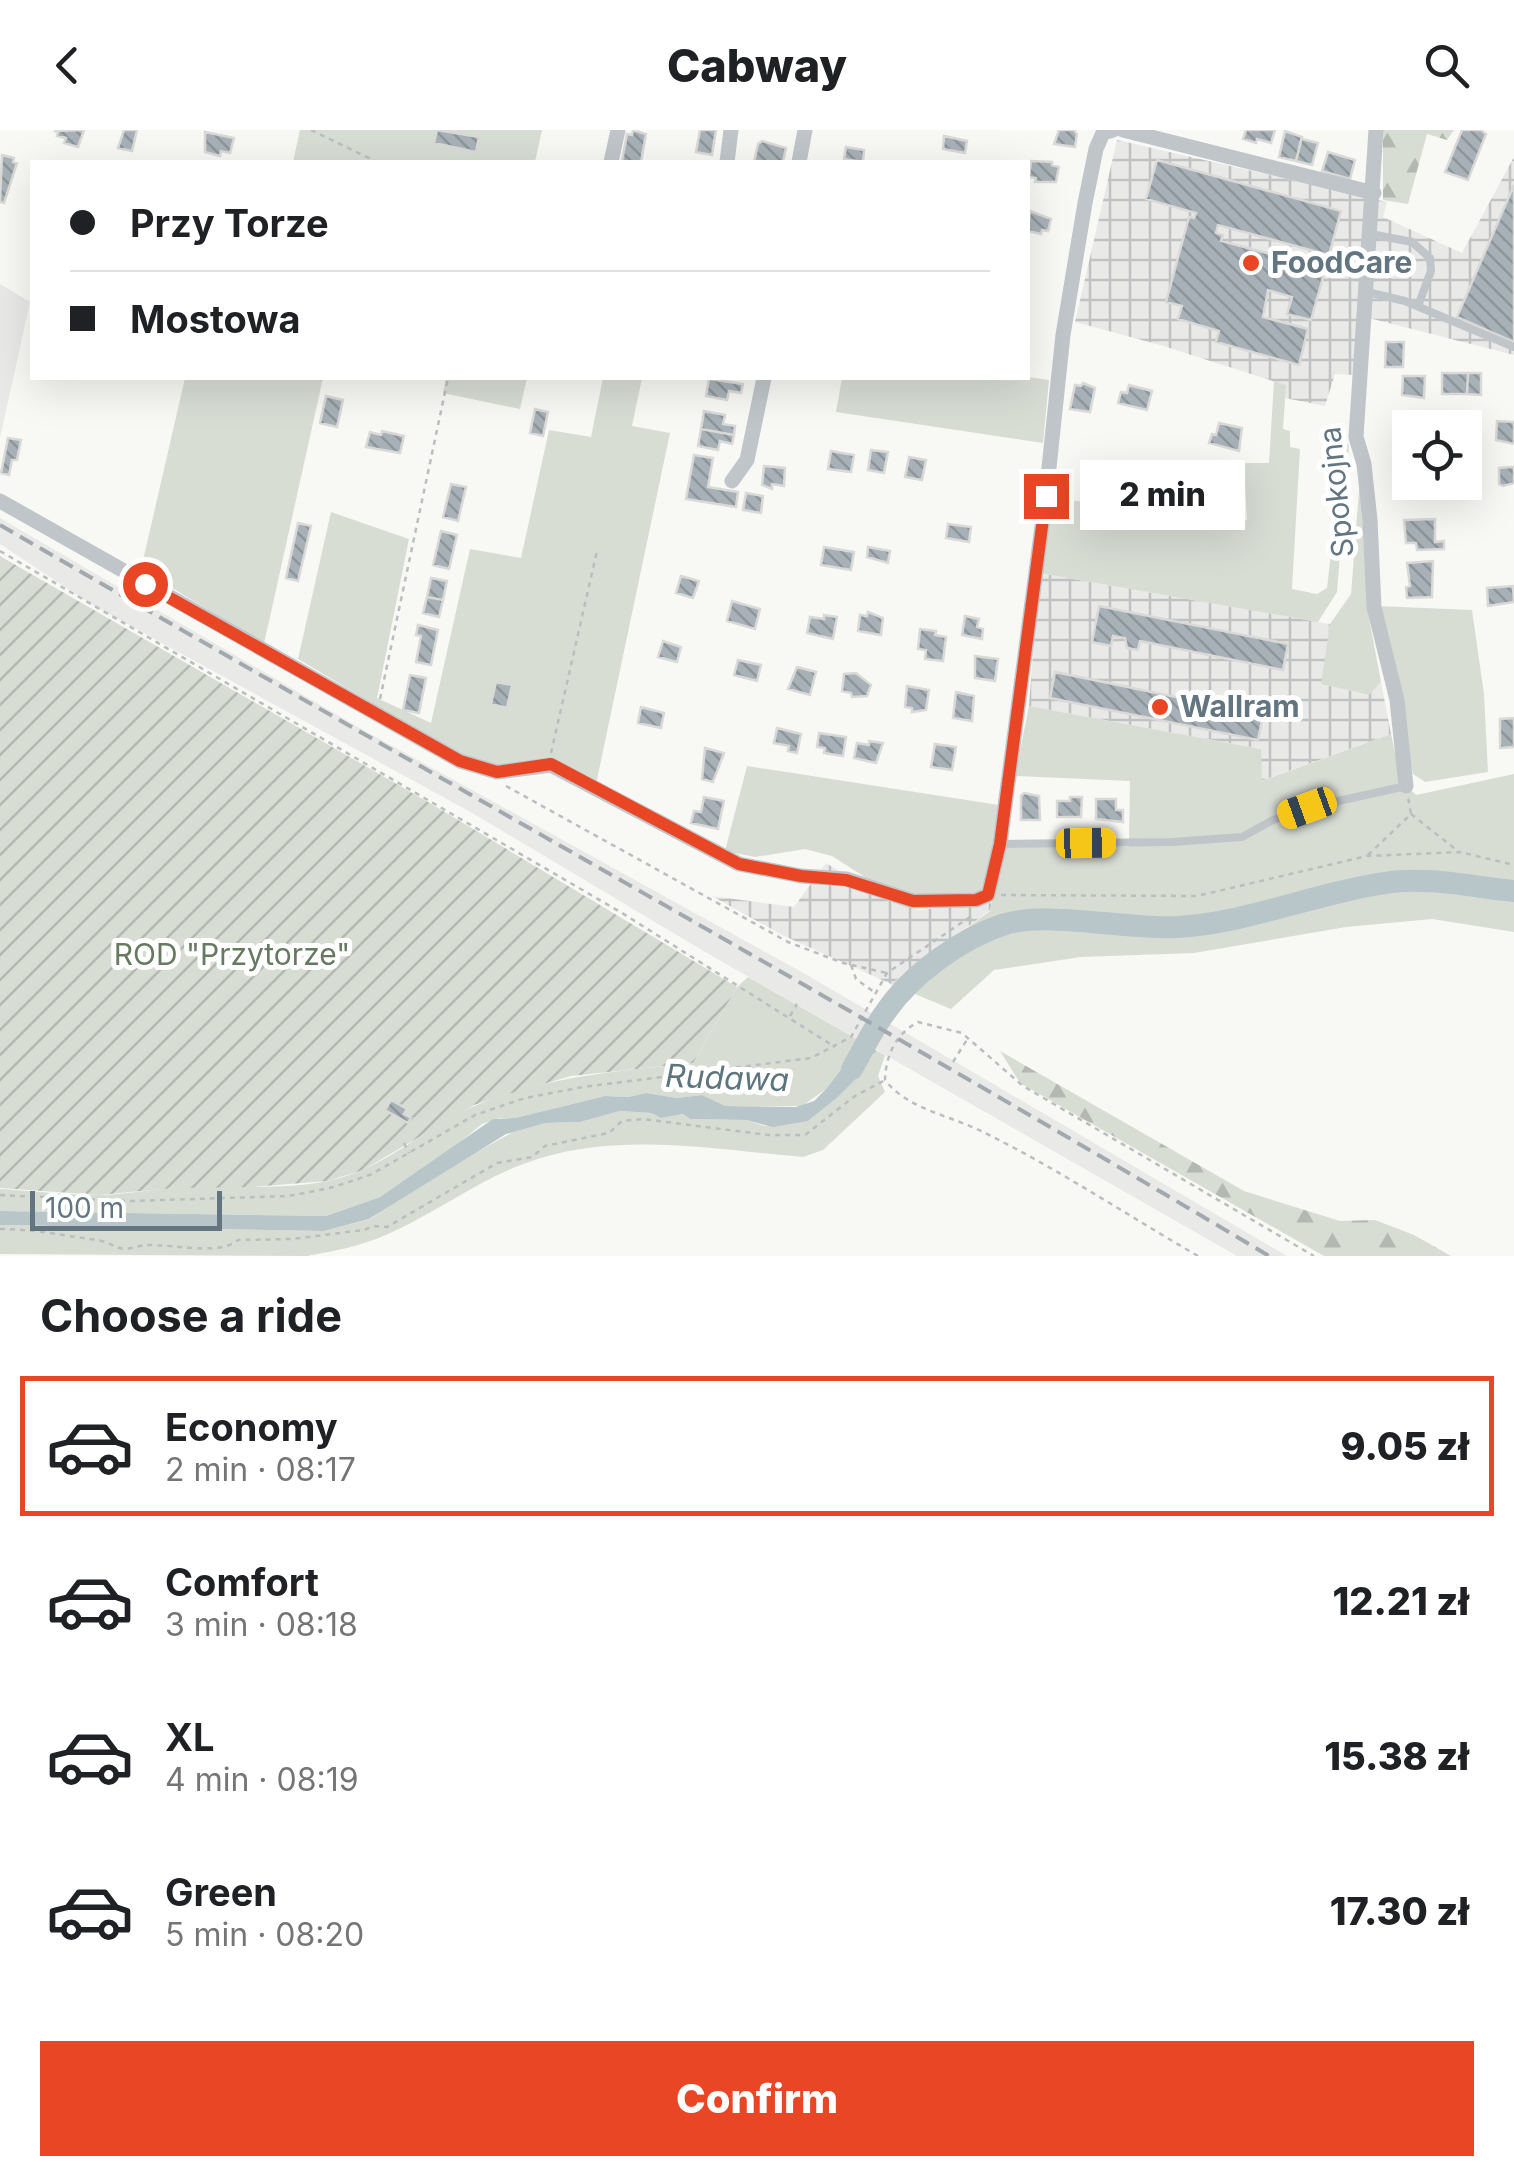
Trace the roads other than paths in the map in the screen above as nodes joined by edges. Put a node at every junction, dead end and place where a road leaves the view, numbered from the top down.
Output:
1 (618, 130) edge
2 (731, 130) edge
3 (804, 130) edge
4 (1114, 130) edge
5 (1123, 130) edge
6 (1376, 130) edge
7 (611, 160) edge
8 (727, 160) edge
9 (799, 160) edge
10 (1374, 192) junction
11 (1371, 234) junction
12 (1367, 292) junction
13 (1418, 306) junction
14 (1514, 348) edge
15 (764, 380) edge
16 (732, 481) dead end
17 (0, 501) edge
18 (1406, 786) joint
19 (1000, 844) junction

1 - 7 street
2 - 8 street
3 - 9 street
4 - 19 street
5 - 10 street
6 - 10 street, Spokojna
10 - 11 street, Spokojna
11 - 12 street, Spokojna
11 - 13 lane
12 - 13 lane
12 - 18 street, Spokojna
13 - 14 lane
15 - 16 street
17 - 19 street
18 - 19 lane

